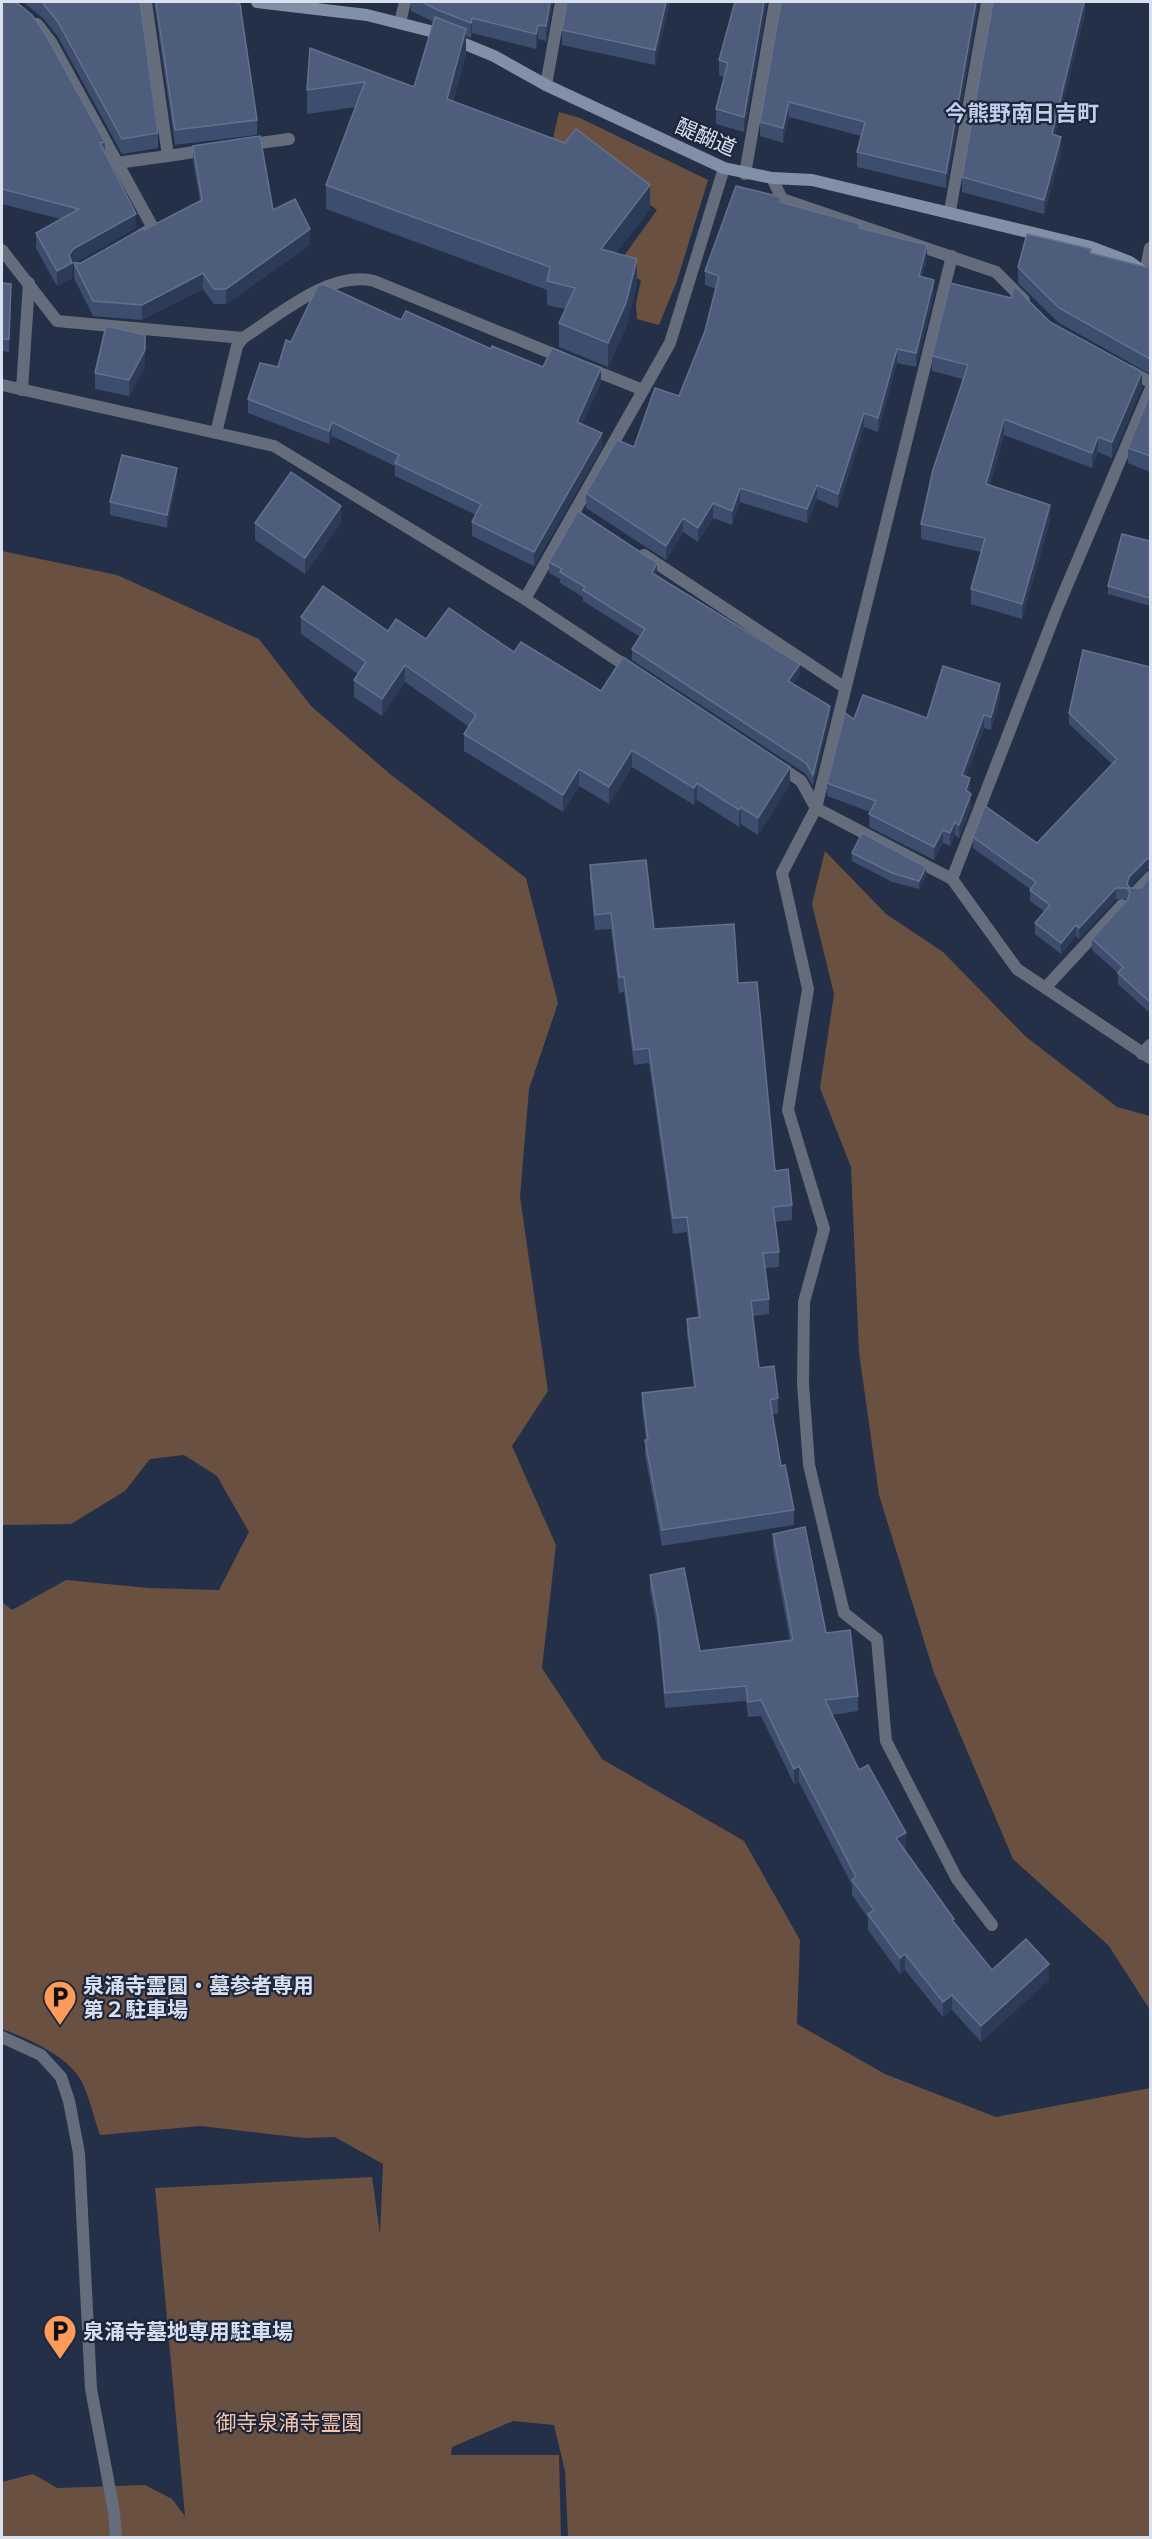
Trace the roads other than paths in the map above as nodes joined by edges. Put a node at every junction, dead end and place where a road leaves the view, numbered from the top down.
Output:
1 (146, 2) edge
2 (257, 2) edge
3 (405, 2) edge
4 (561, 2) edge
5 (776, 2) edge
6 (987, 2) edge
7 (29, 16) edge
8 (400, 22) junction
9 (546, 85) junction
10 (289, 139) dead end
11 (168, 156) junction
12 (116, 163) junction
13 (724, 168) junction
14 (745, 174) junction
15 (772, 178) junction
16 (950, 211) junction
17 (125, 244) edge
18 (1150, 248) edge
19 (2, 250) edge
20 (952, 256) junction
21 (1148, 275) edge
22 (29, 283) junction
23 (1030, 305) edge
24 (243, 338) junction
25 (1122, 366) edge
26 (1150, 382) edge
27 (2, 385) edge
28 (22, 390) junction
29 (643, 390) junction
30 (1150, 390) edge
31 (216, 433) junction
32 (635, 549) edge
33 (525, 600) junction
34 (643, 677) edge
35 (844, 687) junction
36 (761, 755) edge
37 (816, 808) junction
38 (1150, 877) edge
39 (952, 879) junction
40 (1135, 893) edge
41 (1122, 905) edge
42 (1046, 987) junction
43 (1148, 1052) edge
44 (992, 1925) dead end
45 (2, 2037) edge
46 (116, 2538) edge

1 - 11 street
2 - 8 main road, 醍醐道
3 - 8 street
4 - 9 street
5 - 14 street
6 - 16 street
7 - 12 street
8 - 9 main road, 醍醐道
9 - 13 main road, 醍醐道
10 - 11 street
11 - 12 street
12 - 17 street
13 - 14 main road, 醍醐道
13 - 29 street
14 - 15 main road, 醍醐道
15 - 16 main road, 醍醐道
15 - 20 street
16 - 21 main road, 醍醐道
18 - 21 street
19 - 22 street
20 - 23 street
20 - 35 street
22 - 24 street
22 - 28 street
24 - 29 street
24 - 31 street
25 - 26 street
27 - 28 street
28 - 31 street
29 - 33 street
30 - 39 street
31 - 33 street
32 - 35 street
33 - 34 street
35 - 37 street
36 - 37 street
37 - 39 street
37 - 44 street
38 - 40 street
39 - 42 street
41 - 42 street
42 - 43 street
45 - 46 street

